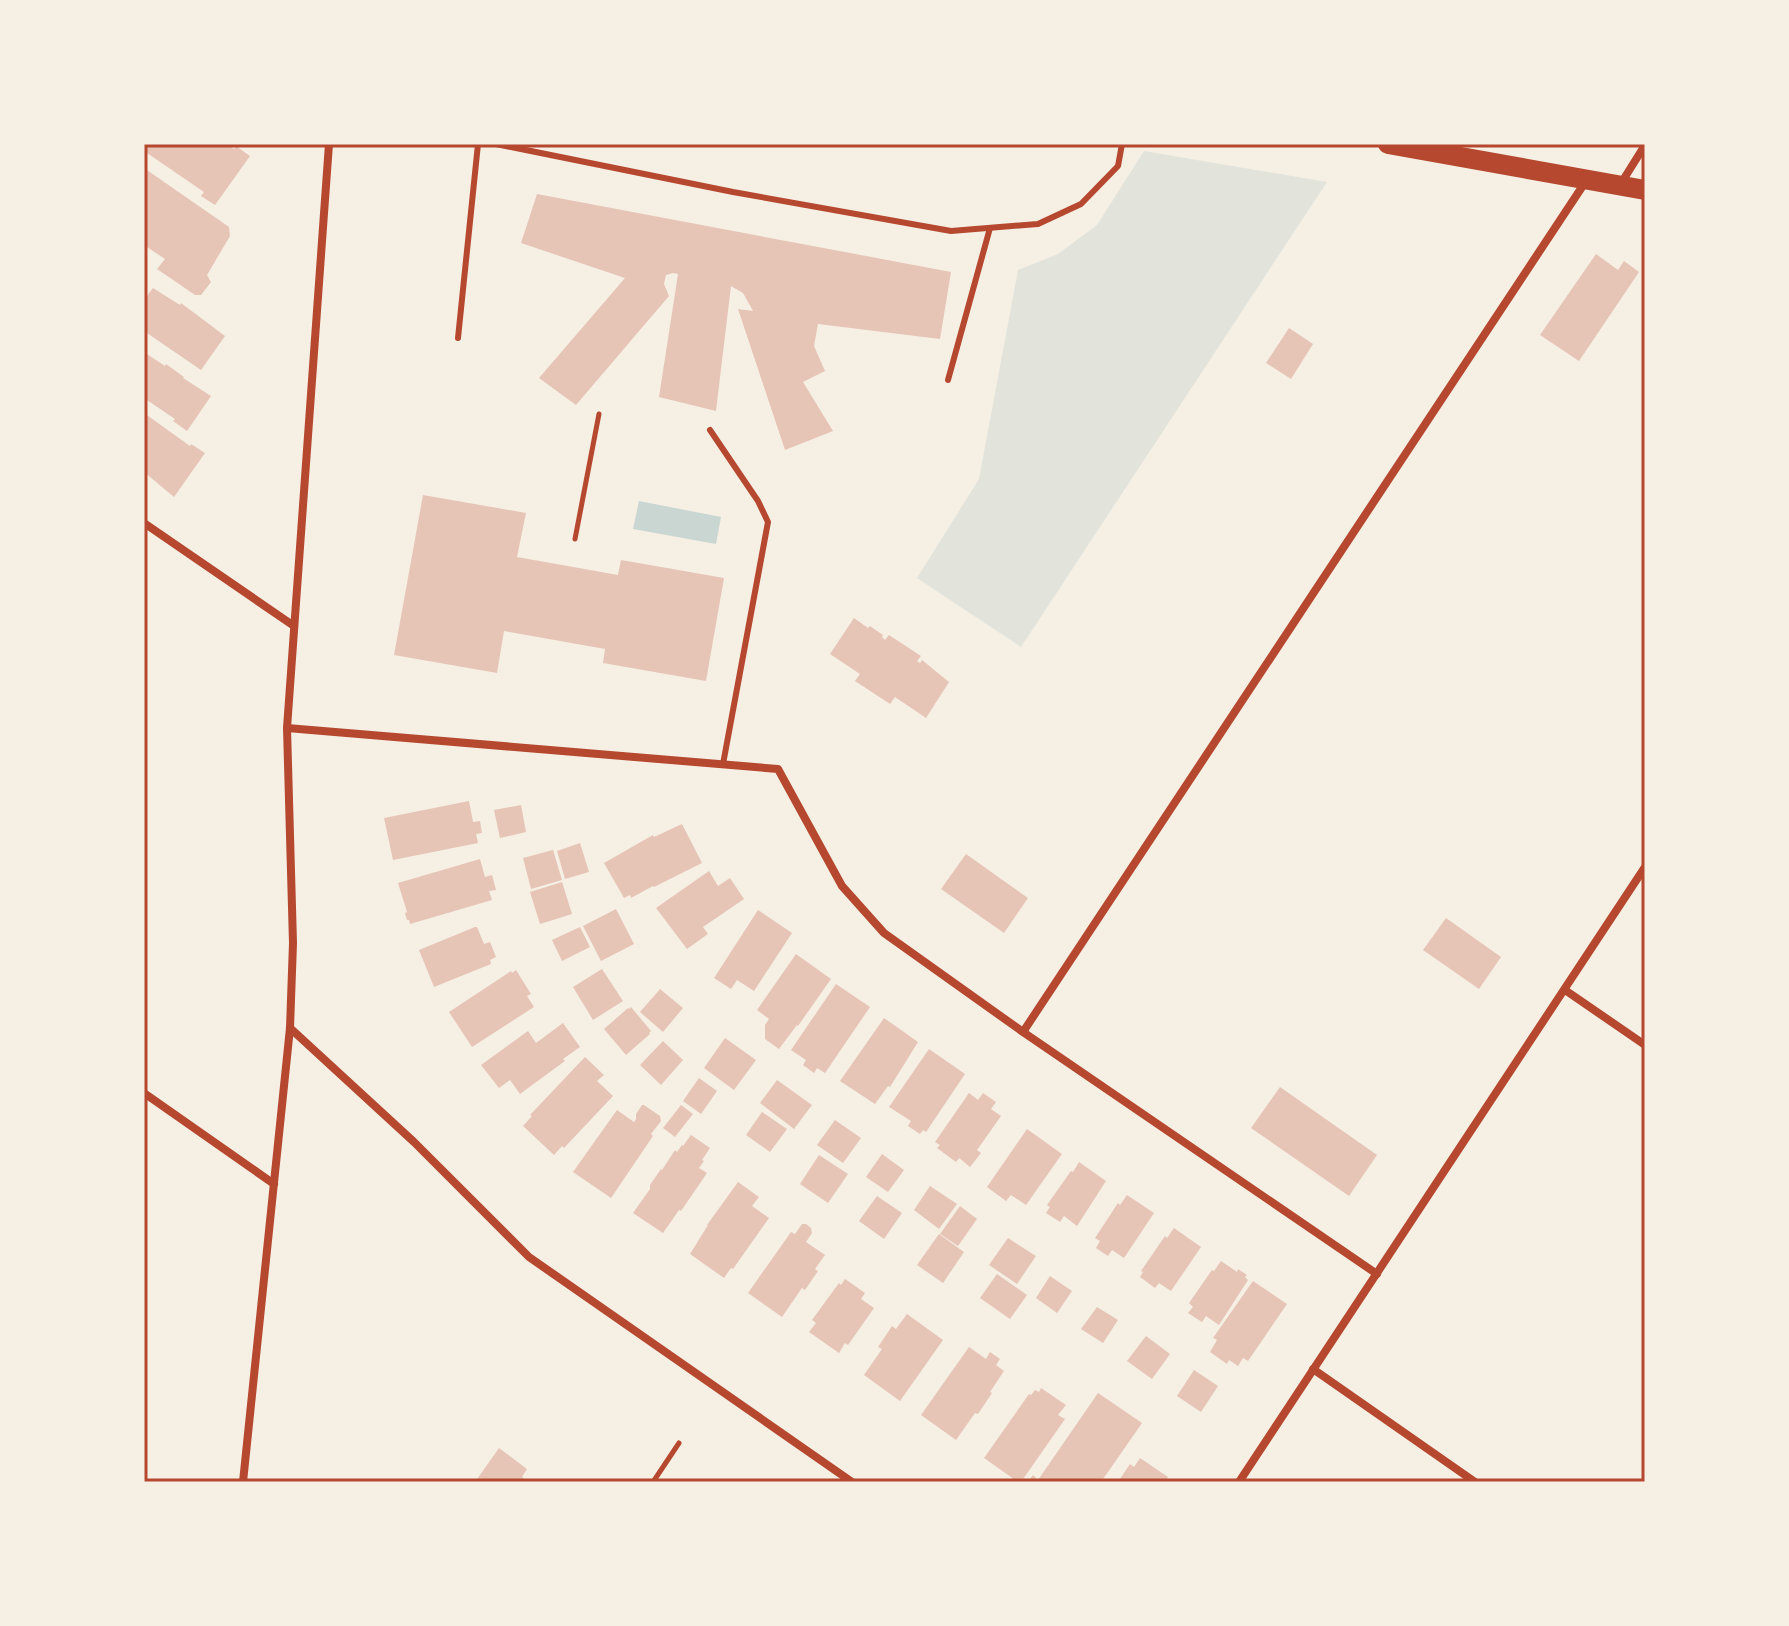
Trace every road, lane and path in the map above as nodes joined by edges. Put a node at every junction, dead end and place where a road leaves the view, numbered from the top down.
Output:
1 (329, 144) edge
2 (478, 144) edge
3 (496, 144) edge
4 (1122, 144) edge
5 (1388, 144) edge
6 (1645, 145) edge
7 (1586, 180) junction
8 (1619, 185) junction
9 (1645, 190) edge
10 (990, 228) junction
11 (458, 338) dead end
12 (948, 380) dead end
13 (599, 414) dead end
14 (710, 430) dead end
15 (144, 523) edge
16 (575, 539) dead end
17 (294, 626) junction
18 (287, 728) junction
19 (723, 764) junction
20 (1645, 867) edge
21 (1565, 990) junction
22 (290, 1028) junction
23 (1023, 1032) junction
24 (1645, 1045) edge
25 (144, 1093) edge
26 (274, 1184) junction
27 (1377, 1274) junction
28 (1313, 1369) junction
29 (679, 1443) dead end
30 (243, 1482) edge
31 (653, 1482) edge
32 (852, 1482) edge
33 (1239, 1482) edge
34 (1475, 1482) edge

1 - 17 street
2 - 11 lane
3 - 10 lane
4 - 10 lane
5 - 7 main road
6 - 8 street
7 - 8 main road
7 - 23 street
8 - 9 main road
10 - 12 lane
13 - 16 path
14 - 19 lane
15 - 17 street
17 - 18 street
18 - 19 street
18 - 22 street
19 - 23 street
20 - 21 street
21 - 24 street
21 - 27 street
22 - 26 street
22 - 32 street
23 - 27 street
25 - 26 street
26 - 30 street
27 - 28 street
28 - 33 street
28 - 34 street
29 - 31 path

